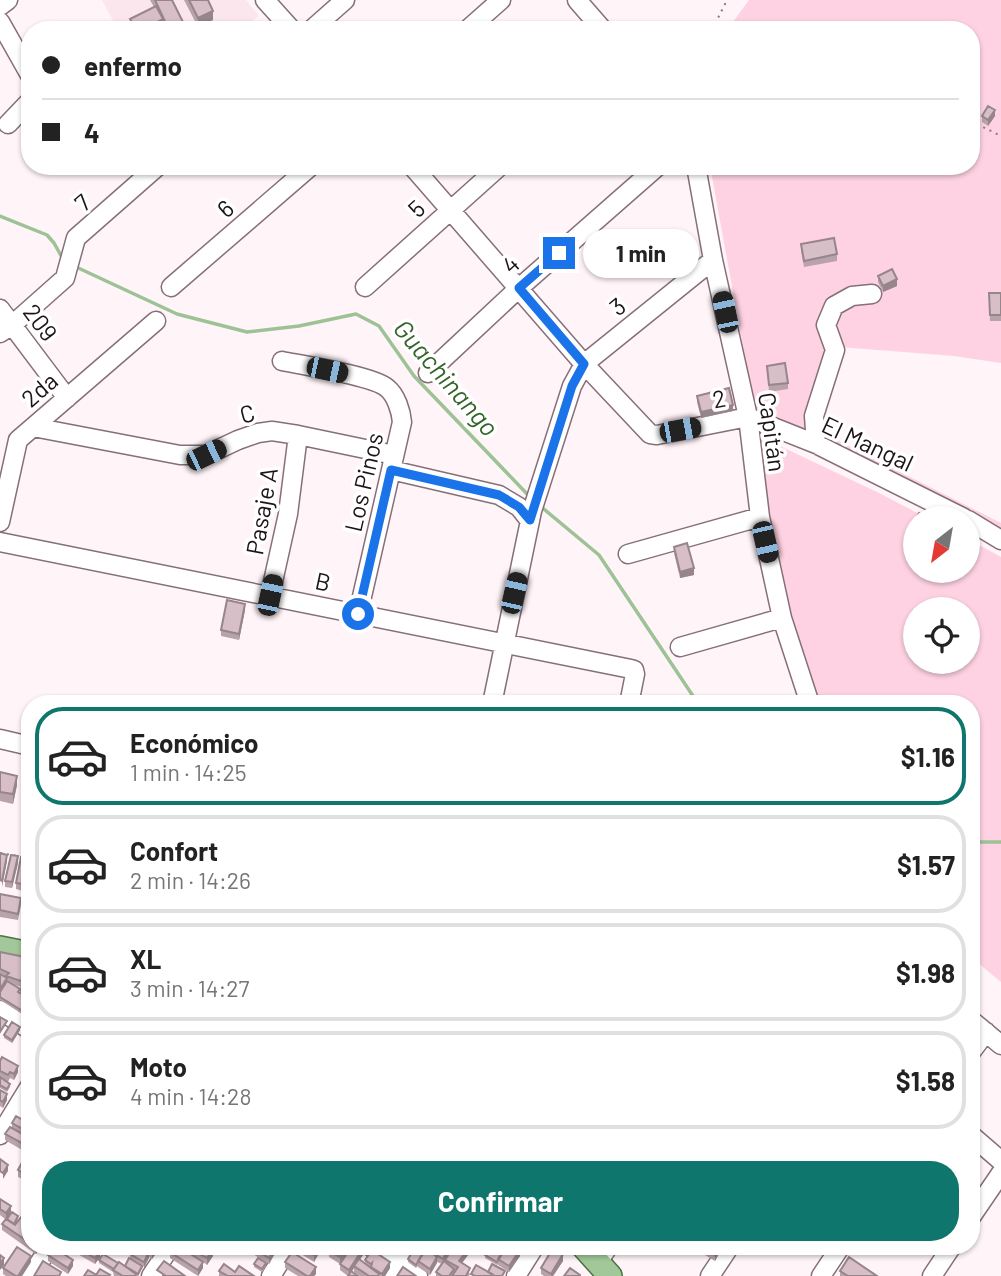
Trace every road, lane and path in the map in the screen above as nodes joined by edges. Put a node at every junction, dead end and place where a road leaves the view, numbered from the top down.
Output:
1 (8, 0) edge
2 (265, 0) edge
3 (345, 0) edge
4 (501, 0) edge
5 (577, 0) edge
6 (727, 0) edge
7 (0, 6) edge
8 (284, 21) edge
9 (321, 21) edge
10 (477, 21) edge
11 (595, 21) edge
12 (716, 21) edge
13 (0, 22) edge
14 (21, 59) edge
15 (21, 110) edge
16 (8, 124) dead end
17 (980, 126) edge
18 (1001, 136) edge
19 (148, 175) edge
20 (301, 175) edge
21 (420, 175) edge
22 (490, 175) edge
23 (648, 175) edge
24 (698, 175) edge
25 (450, 211) junction
26 (713, 260) junction
27 (172, 287) dead end
28 (365, 287) dead end
29 (519, 288) junction
30 (872, 294) dead end
31 (0, 309) edge
32 (156, 321) dead end
33 (6, 329) edge
34 (282, 361) dead end
35 (584, 364) junction
36 (428, 373) dead end
37 (67, 398) junction
38 (748, 417) junction
39 (33, 427) junction
40 (298, 435) junction
41 (816, 444) junction
42 (392, 462) junction
43 (940, 506) edge
44 (531, 516) junction
45 (760, 517) junction
46 (0, 522) edge
47 (980, 527) edge
48 (1001, 540) edge
49 (0, 542) edge
50 (628, 554) dead end
51 (270, 595) junction
52 (358, 614) junction
53 (782, 618) junction
54 (504, 642) junction
55 (680, 647) dead end
56 (494, 695) edge
57 (631, 695) edge
58 (807, 695) edge
59 (0, 740) edge
60 (21, 744) edge
61 (0, 853) edge
62 (21, 856) edge
63 (0, 948) edge
64 (21, 952) edge
65 (0, 1010) edge
66 (21, 1024) edge
67 (980, 1027) edge
68 (986, 1032) junction
69 (980, 1040) edge
70 (1001, 1045) edge
71 (21, 1101) edge
72 (0, 1135) edge
73 (980, 1143) edge
74 (1001, 1161) edge
75 (1001, 1173) edge
76 (980, 1204) edge
77 (44, 1255) edge
78 (165, 1255) edge
79 (284, 1255) edge
80 (380, 1255) edge
81 (405, 1255) edge
82 (529, 1255) edge
83 (724, 1255) edge
84 (835, 1255) edge
85 (946, 1255) edge
86 (396, 1270) edge
87 (31, 1276) edge
88 (151, 1276) edge
89 (271, 1276) edge
90 (418, 1276) edge
91 (516, 1276) edge
92 (710, 1276) edge
93 (821, 1276) edge
94 (932, 1276) edge

1 - 7 street
2 - 8 street
3 - 9 street
4 - 10 street
5 - 11 street
6 - 12 path
13 - 14 street
15 - 16 street
17 - 18 path
19 - 33 street, 7
20 - 27 street, 6
21 - 25 street
22 - 25 street, 5
23 - 29 street, 4
24 - 26 street, Capitán
25 - 28 street, 5
25 - 29 street
26 - 35 street, 3
26 - 38 street, Capitán
29 - 35 street
29 - 36 street, 4
30 - 41 street
31 - 33 street, 209
32 - 37 street, 2da
33 - 37 street, 209
34 - 42 street, Los Pinos
35 - 38 street, 2
35 - 44 street
37 - 39 street, 2da
38 - 41 street, El Mangal
38 - 45 street, Capitán
39 - 40 street, C
39 - 46 street, 2da
40 - 42 street, C
40 - 51 street, Pasaje A
41 - 43 street, El Mangal
42 - 44 street, C
42 - 52 street, Los Pinos
44 - 54 street
45 - 50 street
45 - 53 street, Capitán
47 - 48 street, El Mangal
49 - 51 street, B
51 - 52 street, B
52 - 54 street, B
53 - 55 street
53 - 58 street, Capitán
54 - 56 street
54 - 57 street, B
59 - 60 street
61 - 62 path
63 - 64 main road
65 - 66 street
67 - 68 street
68 - 69 street
68 - 70 street
71 - 72 street
73 - 74 street
75 - 76 street
77 - 87 street
78 - 88 street
79 - 89 street
80 - 86 street
81 - 86 street
82 - 91 street
83 - 92 street
84 - 93 street
85 - 94 street
86 - 90 street

